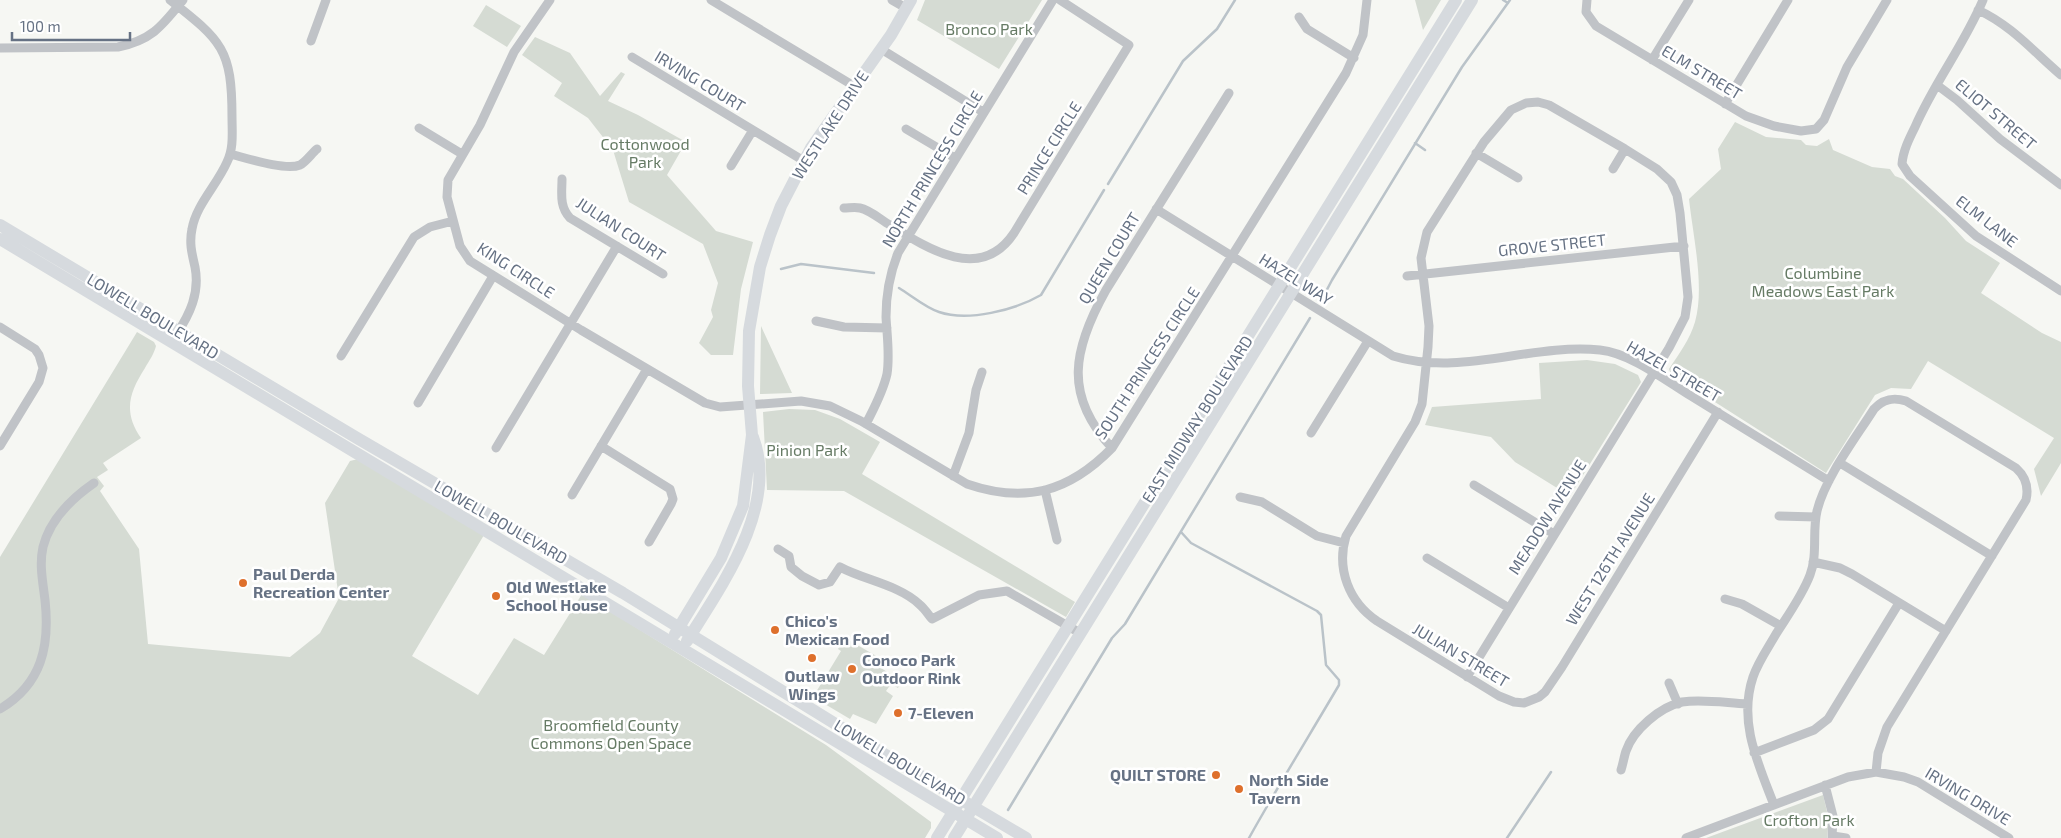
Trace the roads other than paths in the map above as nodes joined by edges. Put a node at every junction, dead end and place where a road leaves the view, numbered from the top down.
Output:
1 (170, 0) edge
2 (326, 0) edge
3 (550, 0) edge
4 (711, 0) edge
5 (892, 0) edge
6 (1053, 0) edge
7 (1060, 0) edge
8 (1367, 0) edge
9 (1456, 0) edge
10 (1472, 0) edge
11 (1587, 0) edge
12 (1689, 0) edge
13 (1788, 0) edge
14 (1887, 0) edge
15 (1983, 0) edge
16 (181, 3) edge
17 (909, 4) edge
18 (1978, 10) junction
19 (1586, 12) junction
20 (1576, 15) dead end
21 (1299, 17) dead end
22 (311, 42) dead end
23 (0, 48) edge
24 (881, 49) junction
25 (632, 57) dead end
26 (1354, 58) junction
27 (1652, 60) junction
28 (2061, 75) edge
29 (1937, 85) junction
30 (854, 86) junction
31 (1229, 93) dead end
32 (1725, 104) junction
33 (983, 112) junction
34 (419, 128) dead end
35 (906, 129) dead end
36 (753, 130) junction
37 (317, 149) dead end
38 (1625, 149) junction
39 (1476, 153) junction
40 (230, 154) junction
41 (462, 154) junction
42 (955, 158) junction
43 (804, 161) junction
44 (731, 166) dead end
45 (1613, 169) dead end
46 (1518, 178) dead end
47 (562, 179) dead end
48 (2061, 185) edge
49 (844, 208) dead end
50 (1156, 209) junction
51 (453, 221) junction
52 (0, 225) edge
53 (907, 236) junction
54 (0, 239) edge
55 (617, 246) junction
56 (1684, 246) junction
57 (1232, 257) junction
58 (663, 274) dead end
59 (1423, 274) junction
60 (493, 276) junction
61 (1407, 276) dead end
62 (1279, 286) junction
63 (2061, 291) edge
64 (1290, 294) junction
65 (816, 321) dead end
66 (570, 323) junction
67 (0, 327) edge
68 (887, 328) junction
69 (175, 336) junction
70 (1368, 341) junction
71 (341, 356) dead end
72 (1426, 362) junction
73 (647, 369) junction
74 (982, 372) dead end
75 (1654, 374) junction
76 (418, 403) dead end
77 (749, 404) junction
78 (1718, 412) junction
79 (866, 424) junction
80 (1312, 433) dead end
81 (752, 435) junction
82 (0, 446) edge
83 (601, 446) junction
84 (496, 448) dead end
85 (1112, 448) junction
86 (352, 450) junction
87 (1840, 463) junction
88 (409, 468) junction
89 (953, 476) junction
90 (1829, 481) junction
91 (94, 483) dead end
92 (1474, 485) dead end
93 (1045, 490) junction
94 (572, 495) dead end
95 (1240, 497) dead end
96 (1779, 516) dead end
97 (1816, 517) junction
98 (1554, 534) junction
99 (1057, 540) dead end
100 (649, 542) dead end
101 (1344, 544) junction
102 (778, 549) dead end
103 (1992, 556) junction
104 (1427, 558) dead end
105 (1814, 562) junction
106 (1725, 599) dead end
107 (1899, 603) junction
108 (1509, 608) junction
109 (1068, 626) junction
110 (1781, 626) junction
111 (679, 628) junction
112 (1946, 631) junction
113 (1080, 633) junction
114 (691, 635) junction
115 (670, 643) junction
116 (682, 650) junction
117 (710, 667) junction
118 (1467, 677) junction
119 (762, 679) junction
120 (1669, 683) dead end
121 (1514, 702) joint
122 (1678, 704) junction
123 (1748, 704) junction
124 (0, 709) edge
125 (1754, 753) junction
126 (1621, 770) dead end
127 (1876, 772) junction
128 (1825, 785) junction
129 (961, 800) junction
130 (1774, 805) junction
131 (974, 806) junction
132 (953, 812) junction
133 (966, 819) junction
134 (1832, 837) edge
135 (937, 838) edge
136 (954, 838) edge
137 (997, 838) edge
138 (1026, 838) edge
139 (1686, 838) edge
140 (1846, 838) edge
141 (2009, 838) edge

1 - 16 street
2 - 22 street
3 - 41 street, KING CIRCLE
4 - 30 street
5 - 17 street
6 - 33 street, NORTH PRINCESS CIRCLE
7 - 53 street, PRINCE CIRCLE
8 - 26 street, SOUTH PRINCESS CIRCLE
9 - 62 main road, EAST MIDWAY BOULEVARD
10 - 64 main road, EAST MIDWAY BOULEVARD
11 - 19 street
12 - 27 street
13 - 32 street
14 - 32 street, ELM STREET
15 - 18 street
16 - 23 street
16 - 40 street
17 - 24 main road, WESTLAKE DRIVE
18 - 28 street
18 - 29 street
19 - 20 street
19 - 27 street, ELM STREET
21 - 26 street
24 - 30 main road, WESTLAKE DRIVE
24 - 33 street
25 - 36 street, IRVING COURT
26 - 57 street, SOUTH PRINCESS CIRCLE
27 - 32 street, ELM STREET
29 - 48 street, ELIOT STREET
29 - 63 street, ELM LANE
30 - 43 main road, WESTLAKE DRIVE
31 - 50 street, QUEEN COURT
33 - 42 street, NORTH PRINCESS CIRCLE
34 - 41 street
35 - 42 street
36 - 43 street, IRVING COURT
36 - 44 street, IRVING COURT
37 - 40 street
38 - 39 street, MEADOW AVENUE
38 - 45 street
38 - 56 street, MEADOW AVENUE
39 - 46 street
39 - 59 street
40 - 69 street
41 - 51 street, KING CIRCLE
42 - 53 street, NORTH PRINCESS CIRCLE
43 - 77 main road, WESTLAKE DRIVE
47 - 55 street, JULIAN COURT
49 - 53 street
50 - 57 street, HAZEL WAY
50 - 85 street, QUEEN COURT
51 - 60 street, KING CIRCLE
51 - 71 street
52 - 69 main road, LOWELL BOULEVARD
53 - 68 street, NORTH PRINCESS CIRCLE
54 - 69 main road, LOWELL BOULEVARD
55 - 58 street, JULIAN COURT
55 - 66 street
56 - 59 street, GROVE STREET
56 - 75 street, MEADOW AVENUE
57 - 62 street, HAZEL WAY
57 - 85 street, SOUTH PRINCESS CIRCLE
59 - 61 street, GROVE STREET
59 - 72 street
60 - 66 street, KING CIRCLE
60 - 76 street
62 - 64 street, HAZEL WAY
62 - 109 main road, EAST MIDWAY BOULEVARD
64 - 70 street, HAZEL WAY
64 - 113 main road, EAST MIDWAY BOULEVARD
65 - 68 street
66 - 73 street, KING CIRCLE
66 - 84 street
67 - 82 street
68 - 79 street, NORTH PRINCESS CIRCLE
69 - 86 main road, LOWELL BOULEVARD
69 - 88 main road, LOWELL BOULEVARD
70 - 72 street, HAZEL WAY
70 - 80 street
72 - 75 street, HAZEL STREET
72 - 101 street
73 - 77 street, KING CIRCLE
73 - 83 street
74 - 89 street
75 - 78 street, HAZEL STREET
75 - 98 street, MEADOW AVENUE
77 - 79 street, SOUTH PRINCESS CIRCLE
77 - 81 main road, WESTLAKE DRIVE
78 - 90 street, HAZEL STREET
78 - 121 street, WEST 126TH AVENUE
79 - 89 street, SOUTH PRINCESS CIRCLE
81 - 111 main road, WESTLAKE DRIVE
81 - 114 main road, WESTLAKE DRIVE
83 - 94 street
83 - 100 street
85 - 93 street, SOUTH PRINCESS CIRCLE
86 - 88 main road
86 - 115 main road, LOWELL BOULEVARD
87 - 90 street
87 - 103 street
87 - 103 street
88 - 111 main road, LOWELL BOULEVARD
89 - 93 street, SOUTH PRINCESS CIRCLE
90 - 97 street
91 - 124 street
92 - 98 street
93 - 99 street
95 - 101 street
96 - 97 street
97 - 105 street
98 - 108 street, MEADOW AVENUE
101 - 118 street, JULIAN STREET
102 - 109 street
103 - 112 street
104 - 108 street
105 - 107 street
105 - 110 street
106 - 110 street
107 - 112 street
107 - 125 street
108 - 118 street, MEADOW AVENUE
109 - 113 street
109 - 129 main road, EAST MIDWAY BOULEVARD
110 - 123 street
111 - 114 main road, LOWELL BOULEVARD
111 - 115 main road, WESTLAKE DRIVE
112 - 127 street
113 - 131 main road, EAST MIDWAY BOULEVARD
114 - 116 main road, WESTLAKE DRIVE
114 - 119 main road, LOWELL BOULEVARD
115 - 116 main road, LOWELL BOULEVARD
116 - 117 main road, LOWELL BOULEVARD
117 - 119 main road
117 - 132 main road, LOWELL BOULEVARD
118 - 121 street, JULIAN STREET
119 - 129 main road, LOWELL BOULEVARD
120 - 122 street
122 - 123 street
122 - 126 street
123 - 125 street
125 - 130 street
127 - 128 street, IRVING DRIVE
127 - 141 street, IRVING DRIVE
128 - 130 street, IRVING DRIVE
128 - 134 street
129 - 131 main road, LOWELL BOULEVARD
129 - 132 main road, EAST MIDWAY BOULEVARD
130 - 139 street, IRVING DRIVE
131 - 133 main road, EAST MIDWAY BOULEVARD
131 - 138 main road, LOWELL BOULEVARD
132 - 133 main road, LOWELL BOULEVARD
132 - 135 main road, EAST MIDWAY BOULEVARD
133 - 136 main road, EAST MIDWAY BOULEVARD
133 - 137 main road, LOWELL BOULEVARD
134 - 140 street

